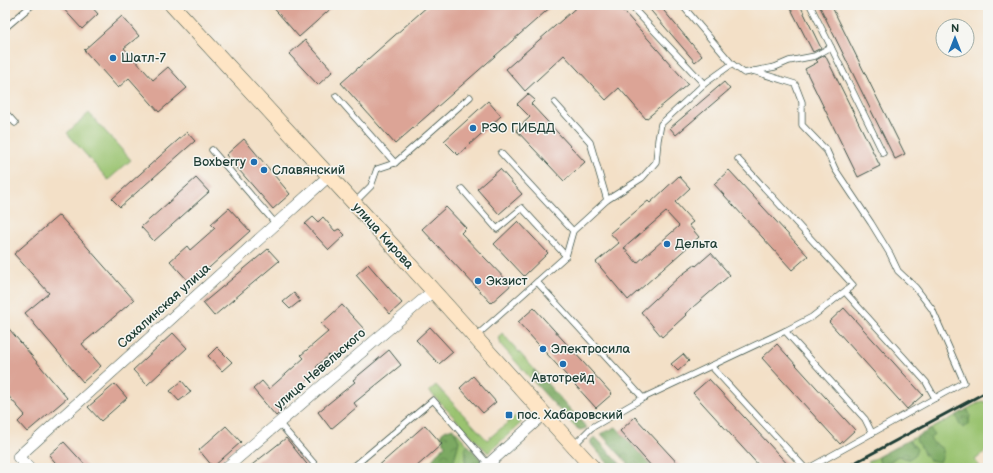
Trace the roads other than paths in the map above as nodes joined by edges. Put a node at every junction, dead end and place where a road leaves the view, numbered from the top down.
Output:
1 (32, 5) edge
2 (172, 5) edge
3 (682, 5) edge
4 (810, 5) edge
5 (632, 7) dead end
6 (5, 28) edge
7 (831, 47) junction
8 (732, 64) junction
9 (753, 71) junction
10 (704, 84) junction
11 (336, 96) dead end
12 (470, 97) dead end
13 (555, 103) dead end
14 (5, 112) edge
15 (15, 123) dead end
16 (212, 150) dead end
17 (502, 153) dead end
18 (883, 153) dead end
19 (738, 159) dead end
20 (395, 163) junction
21 (329, 176) junction
22 (462, 189) dead end
23 (607, 200) junction
24 (354, 203) junction
25 (276, 224) junction
26 (574, 231) junction
27 (566, 256) junction
28 (537, 282) junction
29 (433, 291) junction
30 (845, 292) junction
31 (785, 331) junction
32 (475, 338) junction
33 (711, 366) junction
34 (643, 398) junction
35 (935, 398) junction
36 (544, 414) junction
37 (279, 423) junction
38 (872, 433) junction
39 (573, 446) junction
40 (488, 467) edge
41 (28, 468) edge
42 (226, 468) edge
43 (318, 468) edge
44 (352, 468) edge
45 (593, 468) edge
46 (805, 468) edge
47 (809, 468) edge

1 - 6 lane
2 - 21 main road, улица Кирова
3 - 8 lane
4 - 7 lane
5 - 10 lane
7 - 9 lane
7 - 18 lane
8 - 9 lane
8 - 10 lane
9 - 35 lane
10 - 23 lane
11 - 20 lane
12 - 20 lane
13 - 23 lane
14 - 15 lane
16 - 25 lane
17 - 26 lane
19 - 30 lane
20 - 24 lane
21 - 24 main road, улица Кирова
21 - 25 street, Сахалинская улица
22 - 27 lane
23 - 26 lane
24 - 29 main road, улица Кирова
25 - 41 street, Сахалинская улица
26 - 27 lane
27 - 28 lane
28 - 32 lane
28 - 34 lane
29 - 32 main road, улица Кирова
29 - 37 street, улица Невельского
30 - 31 lane
30 - 35 lane
31 - 33 lane
31 - 38 lane
32 - 36 main road, улица Кирова
33 - 34 lane
33 - 46 lane
34 - 39 lane
35 - 38 lane
36 - 39 main road, улица Кирова
36 - 40 street
37 - 42 street, улица Невельского
37 - 43 lane
38 - 47 lane
39 - 45 main road, улица Кирова
40 - 44 lane

